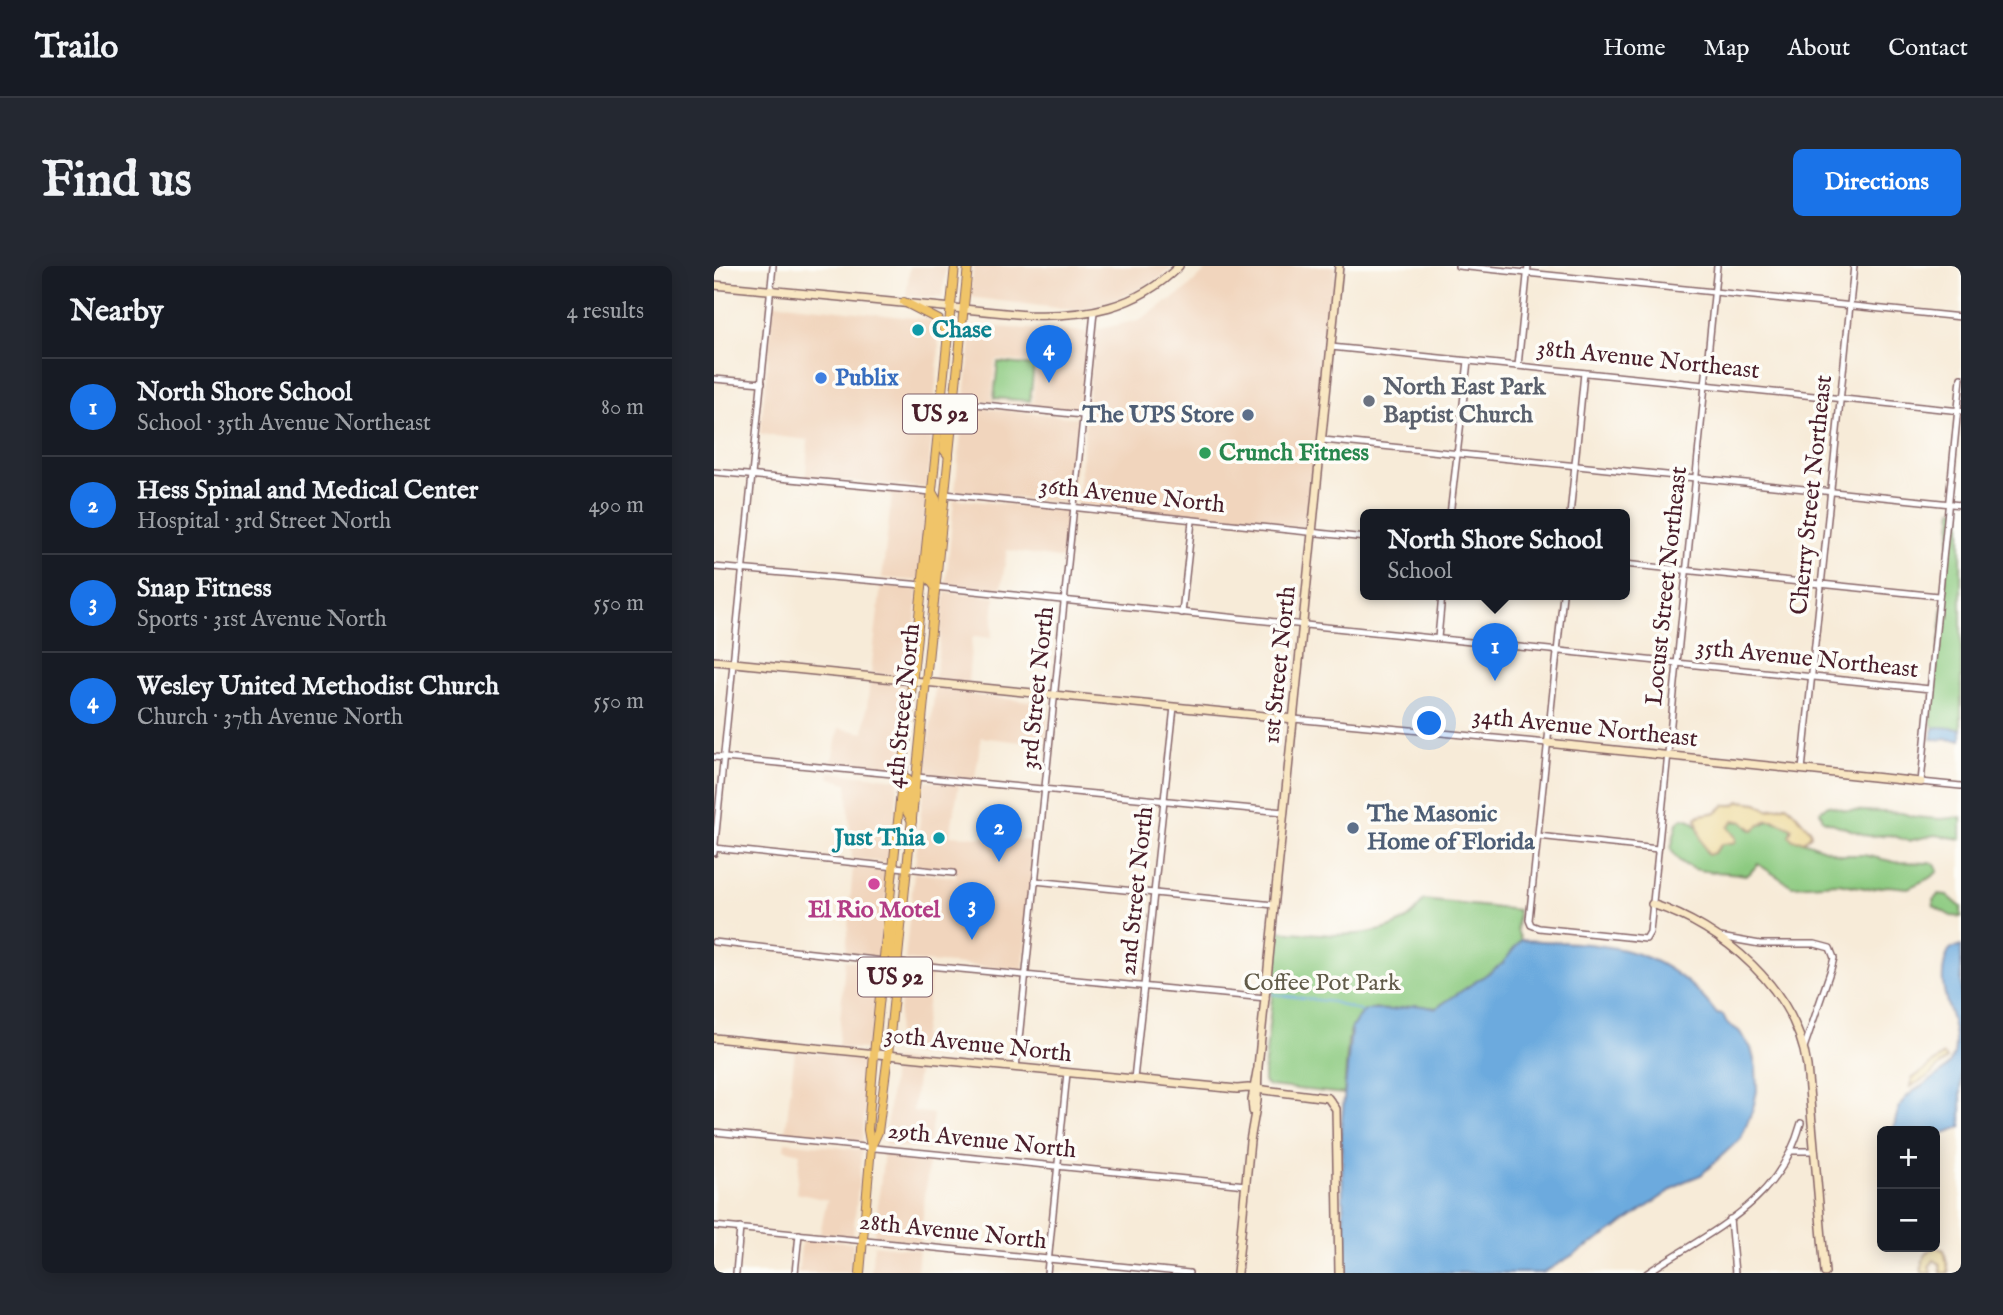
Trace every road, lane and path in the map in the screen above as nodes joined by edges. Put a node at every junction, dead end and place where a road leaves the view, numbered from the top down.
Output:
1 (773, 266) edge
2 (955, 266) edge
3 (968, 266) edge
4 (1179, 266) edge
5 (1339, 266) edge
6 (1458, 266) edge
7 (1717, 266) edge
8 (1854, 266) edge
9 (1527, 270) edge
10 (714, 285) edge
11 (771, 290) junction
12 (1714, 293) junction
13 (904, 302) junction
14 (1851, 306) junction
15 (951, 307) junction
16 (964, 308) junction
17 (1094, 312) junction
18 (1961, 317) edge
19 (947, 338) junction
20 (1331, 347) junction
21 (1468, 361) junction
22 (1518, 366) junction
23 (1584, 373) junction
24 (1961, 378) edge
25 (714, 379) edge
26 (762, 383) junction
27 (1705, 385) junction
28 (1839, 398) junction
29 (941, 401) junction
30 (955, 402) junction
31 (1959, 411) edge
32 (1083, 415) junction
33 (1323, 440) junction
34 (1457, 454) junction
35 (949, 456) junction
36 (1576, 465) junction
37 (714, 472) edge
38 (752, 476) junction
39 (1695, 478) junction
40 (1830, 491) junction
41 (932, 492) junction
42 (945, 494) junction
43 (1948, 504) junction
44 (1961, 505) edge
45 (1074, 508) junction
46 (1451, 509) edge
47 (1571, 509) edge
48 (1192, 521) junction
49 (1314, 533) junction
50 (1360, 537) edge
51 (1630, 564) edge
52 (714, 567) edge
53 (744, 570) junction
54 (1686, 570) junction
55 (1821, 584) junction
56 (923, 585) junction
57 (936, 587) junction
58 (1938, 596) junction
59 (1442, 600) edge
60 (1562, 600) edge
61 (1064, 601) junction
62 (1182, 613) junction
63 (1303, 625) junction
64 (1438, 638) junction
65 (1556, 651) junction
66 (714, 661) edge
67 (733, 663) junction
68 (1677, 663) junction
69 (1811, 677) junction
70 (912, 681) junction
71 (926, 683) junction
72 (1930, 689) junction
73 (1054, 696) junction
74 (1174, 707) junction
75 (1294, 719) junction
76 (1547, 743) junction
77 (1668, 756) junction
78 (714, 757) edge
79 (723, 758) junction
80 (1802, 770) junction
81 (903, 775) junction
82 (916, 777) junction
83 (1921, 782) junction
84 (1961, 786) edge
85 (1045, 789) junction
86 (1164, 800) junction
87 (1284, 812) junction
88 (912, 821) junction
89 (1538, 836) junction
90 (1658, 849) junction
91 (714, 850) edge
92 (893, 867) junction
93 (907, 869) junction
94 (953, 873) dead end
95 (1035, 881) junction
96 (1154, 893) junction
97 (1274, 905) junction
98 (1652, 905) junction
99 (889, 913) junction
100 (1719, 937) junction
101 (714, 943) edge
102 (884, 961) junction
103 (897, 963) junction
104 (1026, 974) junction
105 (1144, 986) junction
106 (1266, 998) junction
107 (714, 1038) edge
108 (1804, 1048) junction
109 (874, 1054) junction
110 (888, 1055) junction
111 (1016, 1068) junction
112 (1067, 1073) junction
113 (1134, 1080) junction
114 (1255, 1091) junction
115 (1801, 1123) dead end
116 (714, 1132) edge
117 (872, 1147) junction
118 (1792, 1151) junction
119 (1814, 1151) junction
120 (1058, 1166) junction
121 (1246, 1185) junction
122 (1730, 1219) junction
123 (714, 1226) edge
124 (740, 1228) junction
125 (799, 1234) junction
126 (862, 1241) junction
127 (1048, 1259) junction
128 (736, 1273) edge
129 (795, 1273) edge
130 (860, 1273) edge
131 (1047, 1273) edge
132 (1189, 1273) edge
133 (1237, 1273) edge
134 (1339, 1273) edge
135 (1647, 1273) edge
136 (1735, 1273) edge
137 (1825, 1273) edge

1 - 11 street
2 - 15 main road, 4th Street North / US 92
3 - 16 main road, 4th Street North / US 92
4 - 17 street
5 - 20 street, 1st Street North
6 - 9 street
7 - 12 street, Locust Street Northeast
8 - 14 street, Cherry Street Northeast
9 - 12 street
9 - 22 street
10 - 11 street
11 - 13 street
11 - 26 street
12 - 14 street
12 - 27 street, Locust Street Northeast
13 - 15 street
13 - 19 main road
14 - 18 street
14 - 28 street, Cherry Street Northeast
15 - 16 street
15 - 19 main road, 4th Street North / US 92
16 - 17 street
16 - 30 main road, 4th Street North / US 92
17 - 32 street, 3rd Street North
19 - 29 main road, 4th Street North / US 92
20 - 21 street, 38th Avenue Northeast
20 - 33 street, 1st Street North
21 - 22 street, 38th Avenue Northeast
21 - 34 street
22 - 23 street, 38th Avenue Northeast
23 - 27 street, 38th Avenue Northeast
23 - 36 street
24 - 31 street
25 - 26 street
26 - 38 street
27 - 28 street, 38th Avenue Northeast
27 - 39 street, Locust Street Northeast
28 - 31 street, 38th Avenue Northeast
28 - 40 street, Cherry Street Northeast
29 - 35 main road
29 - 41 main road, 4th Street North / US 92
30 - 32 street
30 - 35 main road, 4th Street North / US 92
31 - 43 street
32 - 45 street, 3rd Street North
33 - 34 street
33 - 49 street, 1st Street North
34 - 36 street
34 - 46 street
35 - 42 main road, 4th Street North / US 92
36 - 39 street
36 - 47 street
37 - 38 street
38 - 41 street
38 - 53 street
39 - 40 street
39 - 54 street, Locust Street Northeast
40 - 43 street
40 - 55 street, Cherry Street Northeast
41 - 56 main road, 4th Street North / US 92
41 - 57 main road
42 - 45 street, 36th Avenue North
42 - 57 main road, 4th Street North / US 92
43 - 44 street
43 - 58 street
45 - 48 street, 36th Avenue North
45 - 61 street, 3rd Street North
48 - 49 street, 36th Avenue North
48 - 62 street
49 - 50 street, 36th Avenue North
49 - 63 street, 1st Street North
51 - 54 street
52 - 53 street
53 - 56 street
53 - 67 street
54 - 55 street
54 - 68 street, Locust Street Northeast
55 - 58 street
55 - 69 street, Cherry Street Northeast
56 - 70 main road, 4th Street North / US 92
57 - 61 street, 35th Avenue Northeast
57 - 71 main road, 4th Street North / US 92
58 - 72 street
59 - 64 street
60 - 65 street
61 - 62 street, 35th Avenue Northeast
61 - 73 street, 3rd Street North
62 - 63 street, 35th Avenue Northeast
63 - 64 street, 35th Avenue Northeast
63 - 75 street, 1st Street North
64 - 65 street, 35th Avenue Northeast
65 - 68 street, 35th Avenue Northeast
65 - 76 street
66 - 67 street, 34th Avenue Northeast
67 - 70 street, 34th Avenue Northeast
67 - 79 street
68 - 69 street, 35th Avenue Northeast
68 - 77 street, Locust Street Northeast
69 - 72 street, 35th Avenue Northeast
69 - 80 street, Cherry Street Northeast
70 - 71 street, 34th Avenue Northeast
70 - 81 main road, 4th Street North / US 92
71 - 73 street, 34th Avenue Northeast
71 - 82 main road, 4th Street North / US 92
72 - 83 street
73 - 74 street, 34th Avenue Northeast
73 - 85 street, 3rd Street North
74 - 75 street, 34th Avenue Northeast
74 - 86 street, 2nd Street North
75 - 76 street, 34th Avenue Northeast
75 - 87 street, 1st Street North
76 - 77 street, 34th Avenue Northeast
76 - 89 street
77 - 80 street, 34th Avenue Northeast
77 - 90 street, Locust Street Northeast
78 - 79 street
79 - 81 street
79 - 91 street
80 - 83 street, 34th Avenue Northeast
81 - 88 main road
81 - 92 main road, 4th Street North / US 92
82 - 85 street
82 - 88 main road, 4th Street North / US 92
83 - 84 street, 34th Avenue Northeast
85 - 86 street
85 - 95 street, 3rd Street North
86 - 87 street
86 - 96 street, 2nd Street North
87 - 97 street, 1st Street North
88 - 93 main road, 4th Street North / US 92
89 - 90 street
89 - 98 street, Locust Street Northeast
90 - 98 street, Locust Street Northeast
91 - 92 street
92 - 93 street
92 - 99 main road, 4th Street North / US 92
93 - 94 street
93 - 103 main road, 4th Street North / US 92
95 - 96 street
95 - 104 street, 3rd Street North
96 - 97 street
96 - 105 street, 2nd Street North
97 - 106 street, 1st Street North
98 - 100 street
99 - 102 main road, 4th Street North / US 92
99 - 103 main road
100 - 108 street
100 - 108 street
101 - 102 street
102 - 109 main road, 4th Street North / US 92
103 - 104 street
103 - 110 main road, 4th Street North / US 92
104 - 105 street
104 - 111 street, 3rd Street North
105 - 106 street
105 - 113 street, 2nd Street North
106 - 114 street, 1st Street North
107 - 109 street, 30th Avenue North
108 - 119 street
109 - 110 street, 30th Avenue North
109 - 117 main road, 4th Street North / US 92
110 - 111 street, 30th Avenue North
110 - 117 main road, 4th Street North / US 92
111 - 112 street, 30th Avenue North
112 - 113 street, 30th Avenue North
112 - 120 street
113 - 114 street, 30th Avenue North
114 - 121 street, 1st Street North
114 - 134 street
115 - 118 street
116 - 117 street, 29th Avenue North
117 - 120 street, 29th Avenue North
117 - 126 main road, 4th Street North / US 92
118 - 119 street
118 - 122 street
119 - 137 street
120 - 121 street, 29th Avenue North
120 - 127 street
121 - 133 street, 1st Street North
122 - 135 street
122 - 136 street
123 - 124 street, 28th Avenue North
124 - 125 street, 28th Avenue North
124 - 128 street
125 - 126 street, 28th Avenue North
125 - 129 street
126 - 127 street, 28th Avenue North
126 - 130 main road, 4th Street North / US 92
127 - 131 street
127 - 132 street, 28th Avenue North

